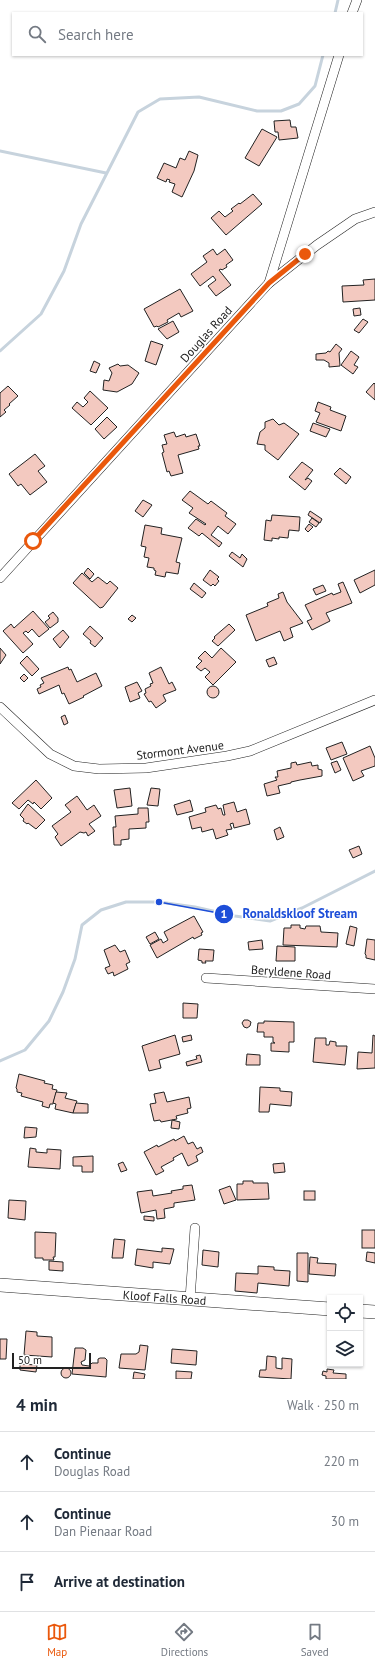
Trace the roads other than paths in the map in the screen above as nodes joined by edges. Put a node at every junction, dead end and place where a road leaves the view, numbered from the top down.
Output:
1 (357, 0) edge
2 (352, 12) edge
3 (339, 56) edge
4 (375, 212) edge
5 (269, 283) junction
6 (0, 578) edge
7 (375, 700) edge
8 (0, 707) edge
9 (206, 978) dead end
10 (375, 989) edge
11 (195, 1228) dead end
12 (0, 1285) edge
13 (190, 1299) junction
14 (327, 1309) edge
15 (363, 1311) edge
16 (375, 1312) edge

1 - 2 street
3 - 5 street, Douglas Road
4 - 5 street
5 - 6 street, Douglas Road
7 - 8 street, Stormont Avenue
9 - 10 street, Beryldene Road
11 - 13 street
12 - 13 main road, Kloof Falls Road
13 - 14 main road, Kloof Falls Road
15 - 16 main road

